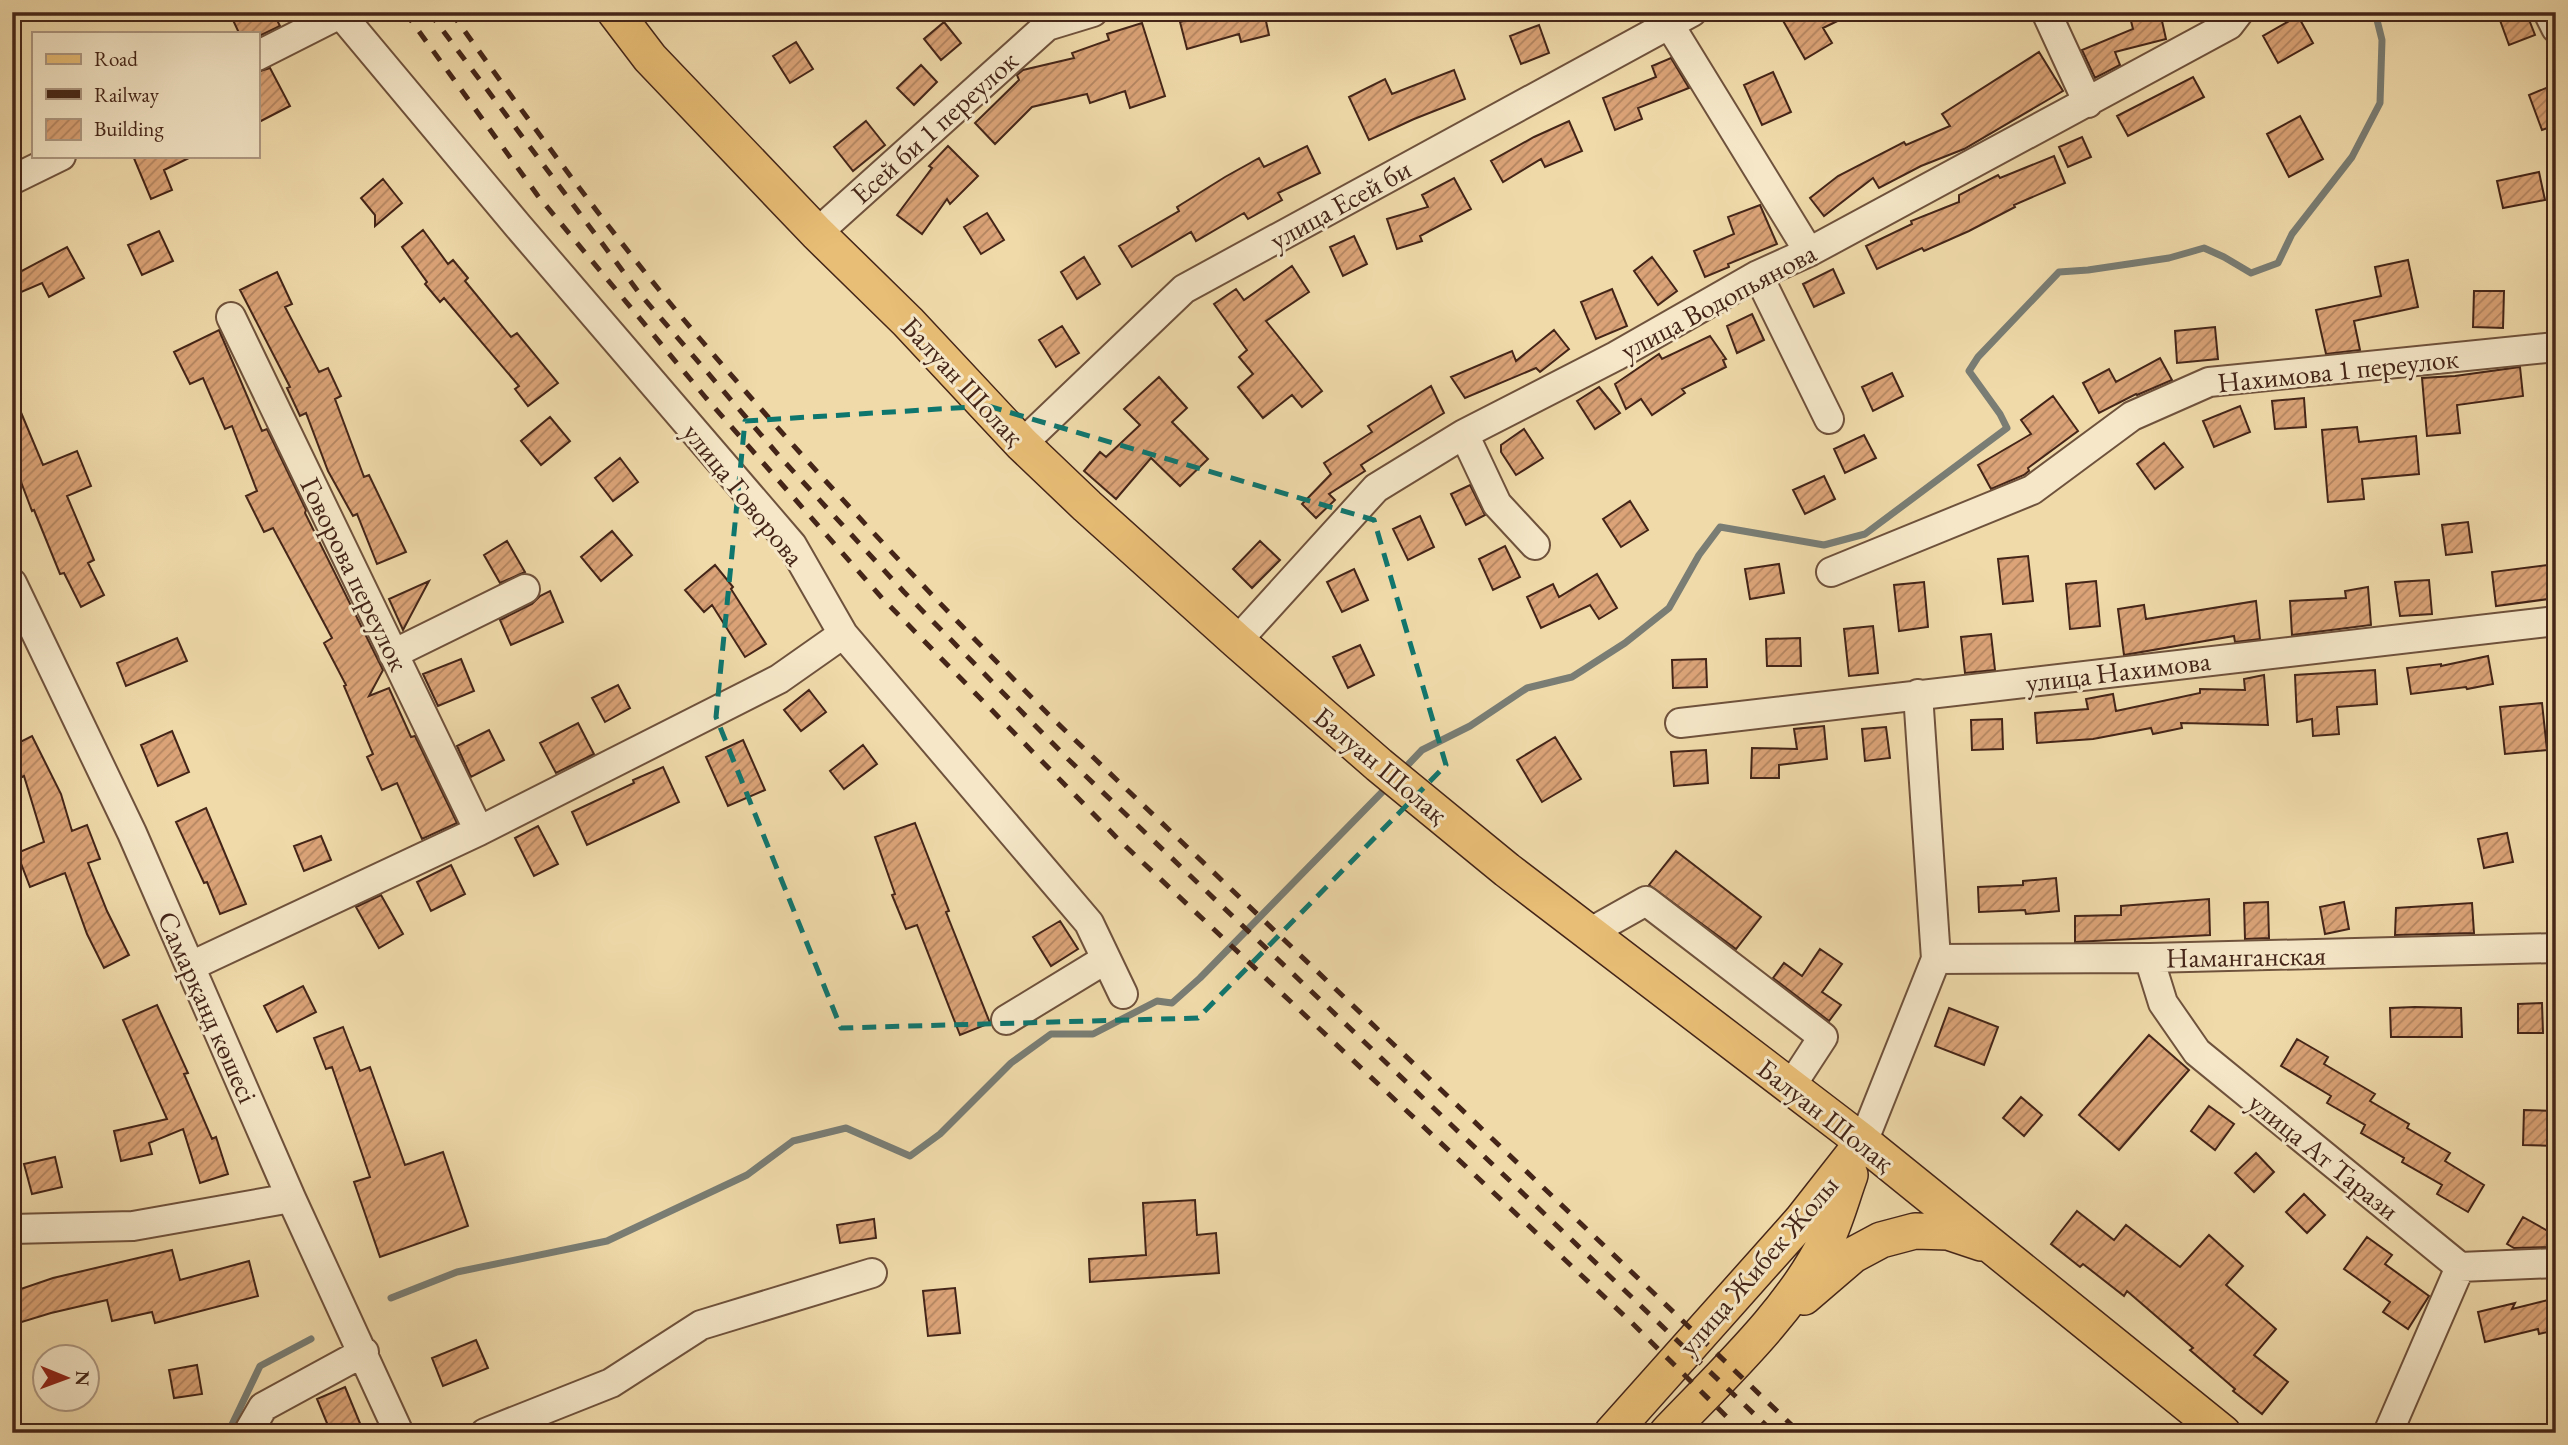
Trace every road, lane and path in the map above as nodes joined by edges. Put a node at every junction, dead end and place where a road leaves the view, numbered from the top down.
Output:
1 (615, 12) edge
2 (1093, 12) edge
3 (2046, 12) edge
4 (2239, 12) edge
5 (2549, 12) edge
6 (340, 13) edge
7 (1681, 18) edge
8 (2556, 28) edge
9 (259, 55) edge
10 (2088, 103) junction
11 (57, 158) edge
12 (12, 180) edge
13 (817, 233) junction
14 (1809, 252) junction
15 (1758, 275) junction
16 (231, 317) dead end
17 (2556, 347) edge
18 (1829, 419) dead end
19 (1464, 434) junction
20 (1022, 443) junction
21 (1535, 545) dead end
22 (1831, 572) dead end
23 (12, 583) edge
24 (525, 589) dead end
25 (2556, 621) edge
26 (843, 634) junction
27 (1237, 641) junction
28 (393, 654) junction
29 (1918, 694) junction
30 (1681, 723) dead end
31 (479, 831) junction
32 (1589, 933) junction
33 (2556, 948) edge
34 (2149, 958) junction
35 (1106, 959) junction
36 (1936, 959) junction
37 (191, 966) junction
38 (1123, 994) dead end
39 (1006, 1020) dead end
40 (1791, 1086) junction
41 (1863, 1142) junction
42 (291, 1198) junction
43 (12, 1229) edge
44 (1993, 1247) junction
45 (2556, 1263) edge
46 (2460, 1267) junction
47 (872, 1273) dead end
48 (1756, 1338) junction
49 (363, 1352) junction
50 (248, 1433) edge
51 (399, 1433) edge
52 (485, 1433) edge
53 (1612, 1433) edge
54 (1667, 1433) edge
55 (2223, 1433) edge
56 (2388, 1433) edge

1 - 13 main road, Балуан Шолақ
2 - 13 street, Есей би 1 переулок
3 - 10 street
4 - 10 street, улица Водопьянова
5 - 8 street
6 - 9 street
6 - 26 street, улица Говорова
7 - 14 street
7 - 20 street, улица Есей би
10 - 14 street, улица Водопьянова
11 - 12 street
13 - 20 main road, Балуан Шолақ
14 - 15 street, улица Водопьянова
15 - 18 street
15 - 19 street, улица Водопьянова
16 - 28 street, Говорова переулок
17 - 22 street, Нахимова 1 переулок
19 - 21 street
19 - 27 street, улица Водопьянова
20 - 27 main road, Балуан Шолақ
23 - 37 street, Самарқанд көшесі
24 - 28 street
25 - 29 street, улица Нахимова
26 - 31 street
26 - 35 street, улица Говорова
27 - 32 main road, Балуан Шолақ
28 - 31 street, Говорова переулок
29 - 30 street, улица Нахимова
29 - 36 street
31 - 37 street
32 - 40 main road, Балуан Шолақ
32 - 40 street
33 - 34 street, Наманганская
34 - 36 street, Наманганская
34 - 46 street, улица Ат Тарази
35 - 38 street, улица Говорова
35 - 39 street
36 - 41 street
37 - 42 street, Самарқанд көшесі
40 - 41 main road, Балуан Шолақ
41 - 44 main road, Балуан Шолақ
41 - 48 main road, улица Жибек Жолы
41 - 53 main road, улица Жибек Жолы
42 - 43 street
42 - 49 street, Самарқанд көшесі
44 - 48 main road
44 - 55 main road, Балуан Шолақ
45 - 46 street
46 - 56 street
47 - 52 street
48 - 54 main road, улица Жибек Жолы
49 - 50 street
49 - 51 street, Самарқанд көшесі

